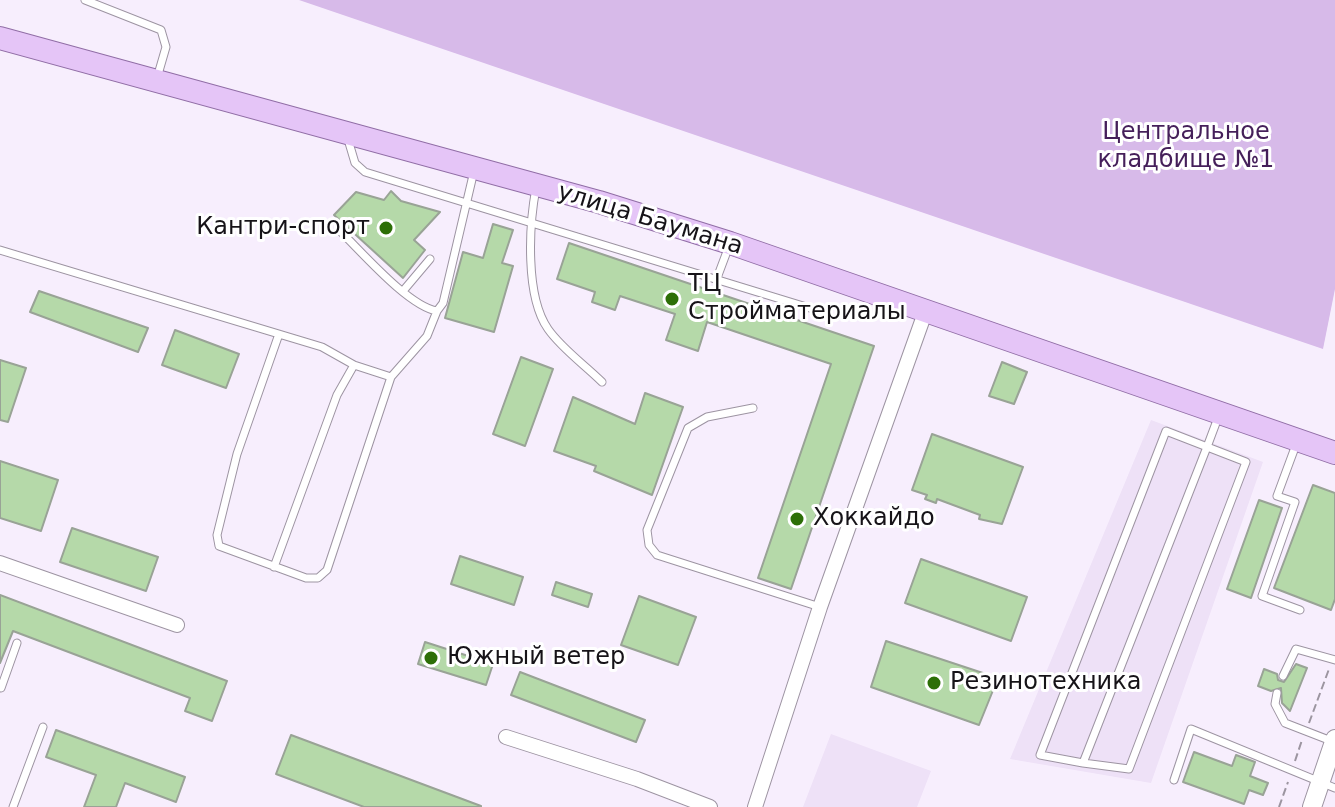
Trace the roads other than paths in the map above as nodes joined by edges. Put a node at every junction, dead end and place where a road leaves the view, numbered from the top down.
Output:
1 (85, 0) edge
2 (0, 38) edge
3 (156, 81) junction
4 (347, 134) junction
5 (474, 169) junction
6 (537, 186) junction
7 (467, 204) junction
8 (529, 224) junction
9 (340, 231) dead end
10 (730, 243) junction
11 (0, 250) edge
12 (430, 259) dead end
13 (717, 278) junction
14 (403, 291) junction
15 (813, 309) dead end
16 (926, 310) junction
17 (437, 311) junction
18 (279, 334) junction
19 (354, 365) junction
20 (391, 377) junction
21 (602, 382) dead end
22 (753, 408) dead end
23 (1220, 413) junction
24 (1297, 440) junction
25 (1207, 447) junction
26 (1335, 453) edge
27 (0, 563) edge
28 (274, 567) junction
29 (820, 607) junction
30 (1300, 610) dead end
31 (177, 625) dead end
32 (17, 643) dead end
33 (1334, 660) edge
34 (1283, 676) dead end
35 (1, 688) edge
36 (1277, 693) dead end
37 (43, 727) dead end
38 (506, 737) dead end
39 (1334, 740) edge
40 (1083, 763) junction
41 (1174, 780) dead end
42 (1328, 786) edge
43 (13, 807) edge
44 (710, 807) edge
45 (755, 807) edge
46 (1312, 807) edge

1 - 3 lane
2 - 3 main road, улица Баумана
3 - 4 main road, улица Баумана
4 - 5 main road, улица Баумана
4 - 7 lane
5 - 6 main road, улица Баумана
5 - 7 lane
6 - 8 lane
6 - 10 main road, улица Баумана
7 - 8 lane
7 - 17 lane
8 - 13 lane
8 - 21 lane
9 - 14 lane
10 - 13 lane
10 - 16 main road, улица Баумана
11 - 18 lane
12 - 14 lane
13 - 15 lane
14 - 17 lane
16 - 23 main road, улица Баумана
16 - 29 street
17 - 20 lane
18 - 19 lane
18 - 28 lane
19 - 20 lane
19 - 28 lane
20 - 28 lane
22 - 29 lane
23 - 24 main road, улица Баумана
23 - 25 lane
24 - 26 main road, улица Баумана
24 - 30 lane
25 - 40 lane
25 - 40 lane
25 - 40 lane
27 - 31 street
29 - 45 street
32 - 35 lane
33 - 34 lane
36 - 39 lane
37 - 43 lane
38 - 44 street
39 - 42 street
41 - 42 lane
42 - 46 street

